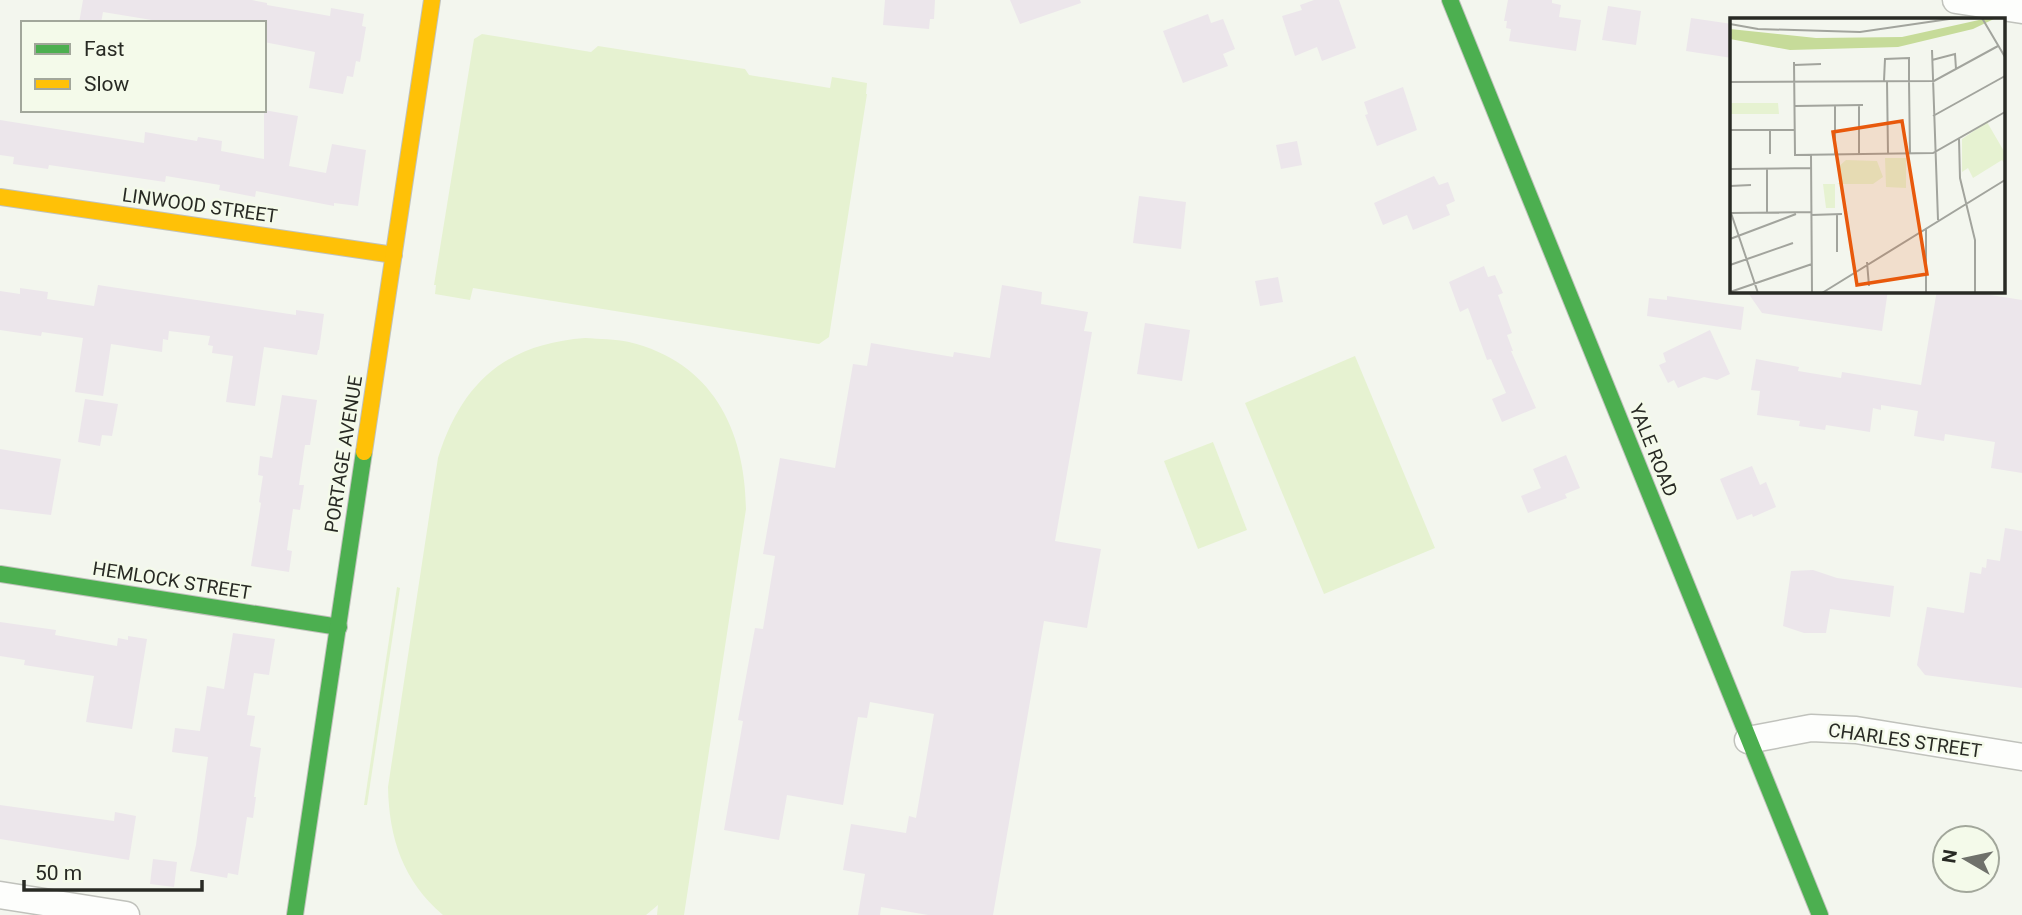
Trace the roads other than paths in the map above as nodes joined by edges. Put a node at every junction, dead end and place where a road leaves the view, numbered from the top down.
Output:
1 (432, 0) edge
2 (1450, 0) edge
3 (1956, 0) edge
4 (2022, 10) edge
5 (0, 197) edge
6 (394, 256) junction
7 (0, 574) edge
8 (338, 627) junction
9 (1748, 740) junction
10 (2022, 757) edge
11 (0, 895) edge
12 (126, 915) edge
13 (295, 915) edge
14 (1820, 915) edge

1 - 6 street, PORTAGE AVENUE
2 - 9 street, YALE ROAD
3 - 4 street
5 - 6 street, LINWOOD STREET
6 - 8 street, PORTAGE AVENUE
7 - 8 street, HEMLOCK STREET
8 - 13 street, PORTAGE AVENUE
9 - 10 street, CHARLES STREET
9 - 14 street, YALE ROAD
11 - 12 street

